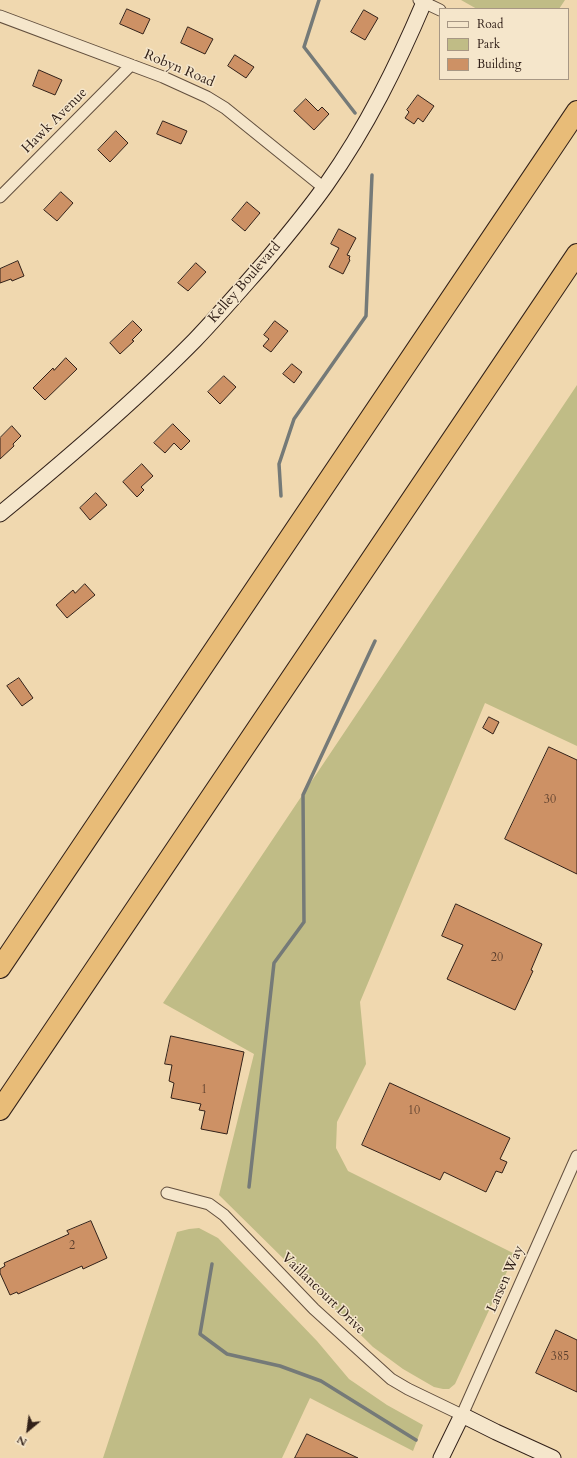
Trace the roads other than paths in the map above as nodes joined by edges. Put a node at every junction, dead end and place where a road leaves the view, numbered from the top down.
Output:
1 (423, 1) edge
2 (439, 9) edge
3 (0, 16) edge
4 (131, 65) junction
5 (577, 111) edge
6 (324, 188) junction
7 (0, 197) edge
8 (577, 254) edge
9 (0, 514) edge
10 (0, 968) edge
11 (0, 1110) edge
12 (577, 1156) edge
13 (167, 1193) dead end
14 (462, 1415) junction
15 (441, 1458) edge
16 (553, 1458) edge

1 - 2 street
1 - 6 main road, Kelley Boulevard
3 - 4 street, Robyn Road
4 - 6 street, Robyn Road
4 - 7 street, Hawk Avenue
5 - 10 highway
6 - 9 main road, Kelley Boulevard
8 - 11 highway
12 - 14 street, Larsen Way
13 - 14 street, Vaillancourt Drive
14 - 15 main road
14 - 16 main road

